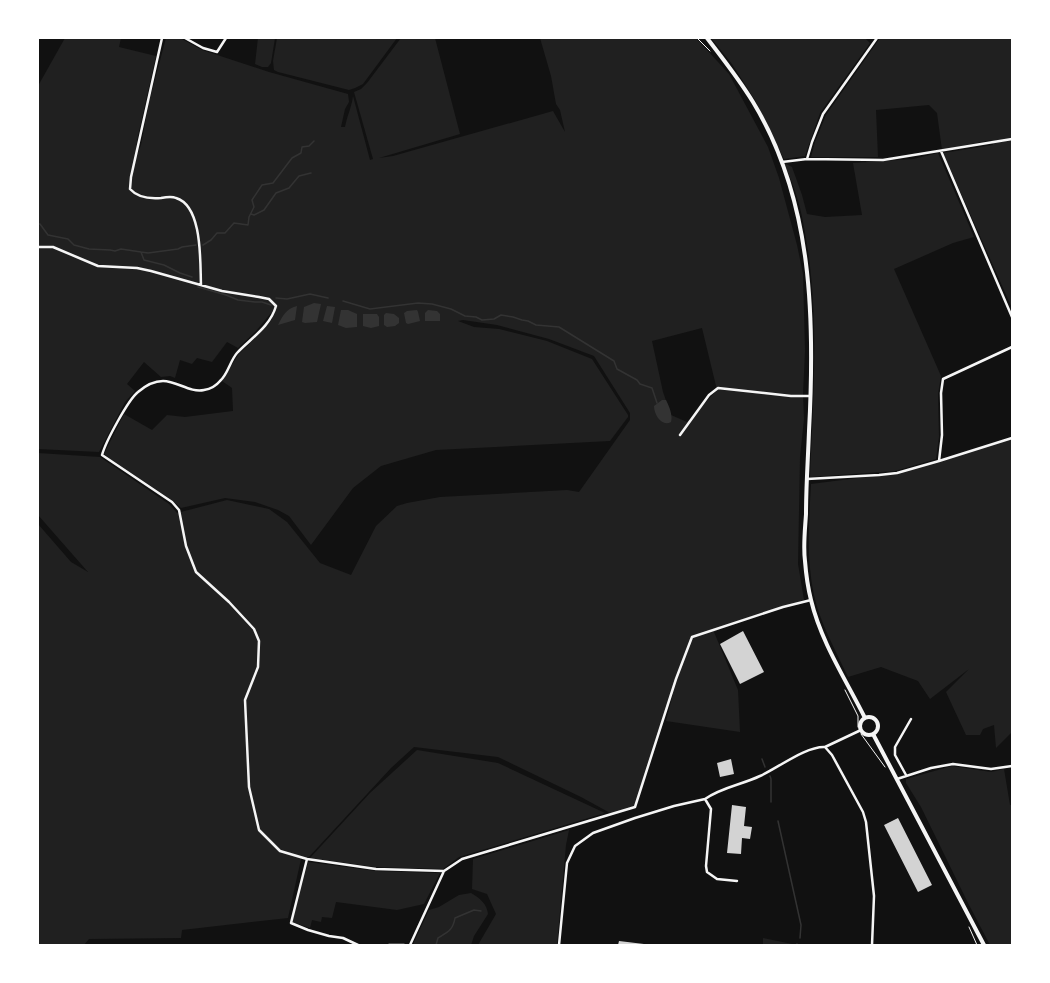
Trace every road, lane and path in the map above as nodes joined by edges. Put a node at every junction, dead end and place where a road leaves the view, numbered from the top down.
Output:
1 (162, 38) edge
2 (184, 38) edge
3 (226, 38) edge
4 (697, 38) edge
5 (707, 38) edge
6 (877, 38) edge
7 (710, 51) dead end
8 (1012, 139) edge
9 (940, 151) junction
10 (807, 160) junction
11 (782, 162) junction
12 (38, 247) edge
13 (201, 285) junction
14 (1012, 317) edge
15 (1012, 347) edge
16 (811, 396) junction
17 (680, 436) dead end
18 (1012, 438) edge
19 (939, 462) junction
20 (806, 479) junction
21 (811, 600) junction
22 (865, 718) junction
23 (911, 720) dead end
24 (860, 730) junction
25 (873, 734) junction
26 (825, 746) junction
27 (1012, 766) edge
28 (906, 776) junction
29 (897, 779) junction
30 (705, 799) junction
31 (307, 859) junction
32 (444, 871) junction
33 (737, 881) dead end
34 (358, 945) edge
35 (389, 945) edge
36 (404, 945) edge
37 (410, 945) edge
38 (559, 945) edge
39 (872, 945) edge
40 (984, 945) edge

1 - 13 street
2 - 3 street
4 - 7 path
5 - 11 main road
6 - 10 street
8 - 9 street
9 - 10 street
9 - 14 street
10 - 11 street
11 - 16 main road
12 - 13 street
13 - 31 street
15 - 19 street
16 - 17 street
16 - 20 main road
18 - 19 street
19 - 20 street
20 - 21 main road
21 - 22 main road
21 - 32 street
22 - 24 main road
22 - 25 main road
23 - 28 street
24 - 25 main road
24 - 26 street
25 - 29 main road
26 - 30 street
26 - 39 street
27 - 28 street
28 - 29 street
29 - 40 main road
30 - 33 street
30 - 38 street
31 - 32 street
31 - 34 street
32 - 37 street
35 - 36 street

